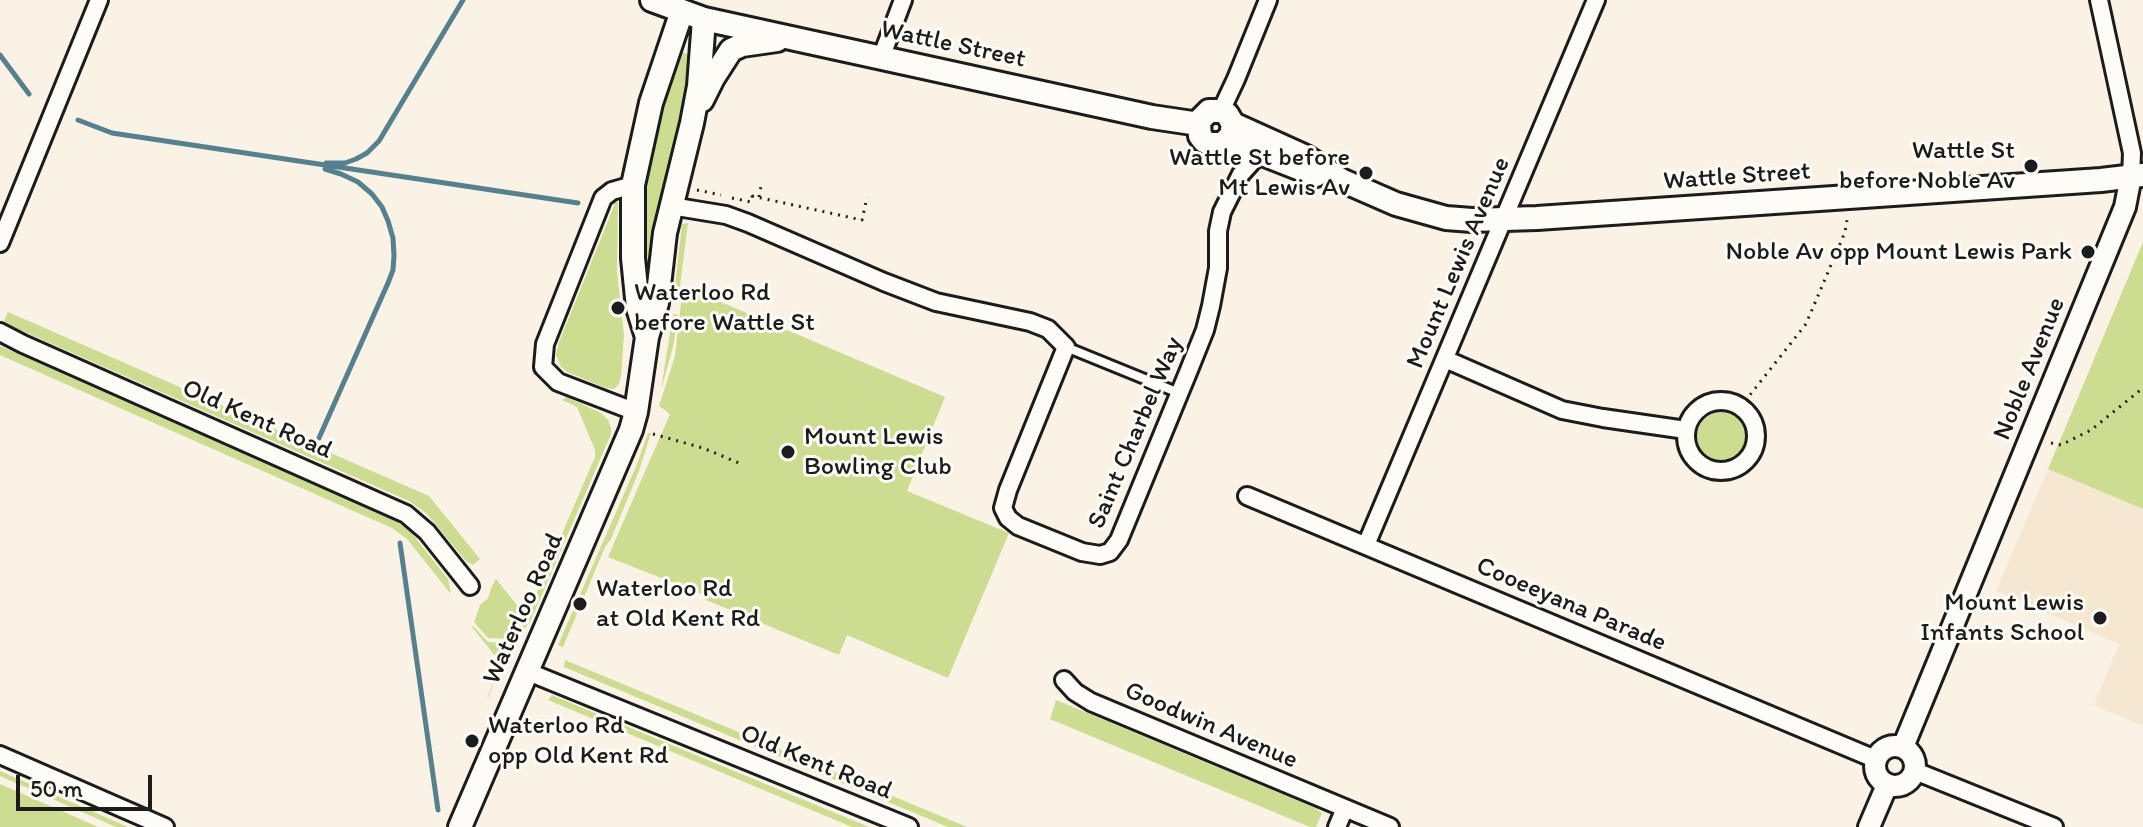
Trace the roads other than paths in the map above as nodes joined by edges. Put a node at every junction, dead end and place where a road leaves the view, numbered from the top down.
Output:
1 (99, 0) edge
2 (652, 0) edge
3 (903, 0) edge
4 (1268, 0) edge
5 (1596, 0) edge
6 (2099, 0) edge
7 (682, 11) junction
8 (704, 19) junction
9 (799, 40) junction
10 (881, 58) junction
11 (692, 123) junction
12 (1199, 124) junction
13 (1225, 126) junction
14 (1260, 153) junction
15 (2137, 176) edge
16 (1341, 180) junction
17 (633, 185) junction
18 (671, 206) junction
19 (1503, 220) junction
20 (0, 243) edge
21 (0, 332) edge
22 (647, 337) junction
23 (1066, 347) junction
24 (1445, 359) junction
25 (1179, 393) junction
26 (636, 412) junction
27 (1686, 430) junction
28 (1247, 496) dead end
29 (1366, 545) junction
30 (470, 586) dead end
31 (526, 671) junction
32 (1064, 680) dead end
33 (1903, 747) junction
34 (0, 755) edge
35 (1875, 759) junction
36 (1915, 771) junction
37 (1887, 785) junction
38 (1345, 808) junction
39 (165, 827) edge
40 (460, 827) edge
41 (909, 827) edge
42 (1337, 827) edge
43 (1390, 827) edge
44 (1869, 827) edge
45 (2054, 827) edge

1 - 20 street
2 - 7 main road, Wattle Street
3 - 10 street
4 - 13 street
5 - 19 street, Mount Lewis Avenue
6 - 15 street, Noble Avenue
7 - 8 main road, Wattle Street
7 - 17 main road, Waterloo Road
8 - 9 main road, Wattle Street
8 - 11 main road, Waterloo Road
9 - 10 main road, Wattle Street
9 - 11 main road
10 - 12 main road, Wattle Street
11 - 18 main road, Waterloo Road
12 - 13 main road
12 - 13 main road
13 - 14 main road, Wattle Street
13 - 16 main road, Wattle Street
14 - 16 main road, Wattle Street
14 - 25 street, Saint Charbel Way
15 - 19 main road, Wattle Street
15 - 33 street, Noble Avenue
16 - 19 main road, Wattle Street
17 - 22 main road, Waterloo Road
17 - 26 street
18 - 22 main road, Waterloo Road
18 - 23 street
19 - 24 street, Mount Lewis Avenue
21 - 30 street, Old Kent Road
22 - 26 main road, Waterloo Road
23 - 25 lane
23 - 25 street, Saint Charbel Way
24 - 27 street
24 - 29 street, Mount Lewis Avenue
26 - 31 main road, Waterloo Road
27 - 27 street
28 - 29 street, Cooeeyana Parade
29 - 35 street, Cooeeyana Parade
31 - 40 main road, Waterloo Road
31 - 41 street, Old Kent Road
32 - 38 street, Goodwin Avenue
33 - 35 street
33 - 36 street
34 - 39 street
35 - 37 street
36 - 37 street
36 - 45 street
37 - 44 street
38 - 42 street
38 - 43 street, Goodwin Avenue

